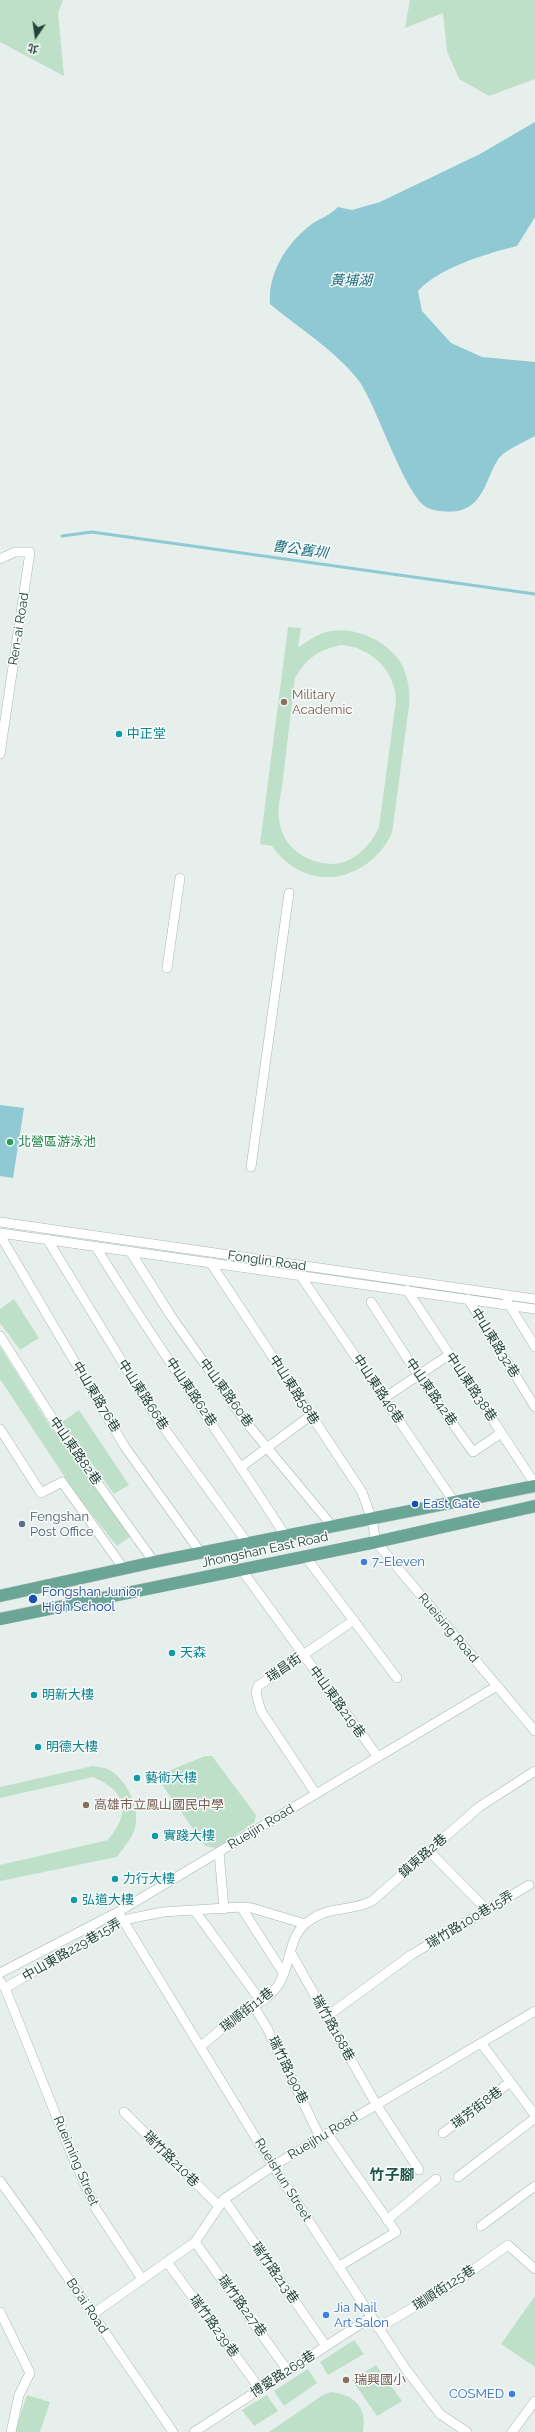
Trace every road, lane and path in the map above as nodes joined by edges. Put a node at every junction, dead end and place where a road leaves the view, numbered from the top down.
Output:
1 (0, 559) edge
2 (0, 754) edge
3 (180, 878) dead end
4 (289, 893) dead end
5 (167, 968) dead end
6 (251, 1167) dead end
7 (0, 1222) edge
8 (0, 1234) edge
9 (47, 1239) junction
10 (96, 1248) junction
11 (130, 1251) junction
12 (210, 1262) junction
13 (300, 1275) junction
14 (407, 1290) junction
15 (504, 1295) junction
16 (468, 1299) junction
17 (535, 1299) edge
18 (371, 1302) dead end
19 (508, 1305) junction
20 (535, 1309) edge
21 (0, 1336) edge
22 (535, 1347) edge
23 (449, 1355) junction
24 (418, 1375) junction
25 (384, 1398) junction
26 (535, 1407) edge
27 (310, 1416) junction
28 (0, 1429) edge
29 (501, 1433) junction
30 (267, 1448) junction
31 (241, 1467) junction
32 (535, 1485) edge
33 (455, 1503) junction
34 (535, 1506) edge
35 (372, 1520) junction
36 (333, 1527) junction
37 (286, 1537) junction
38 (376, 1542) junction
39 (248, 1544) junction
40 (201, 1553) junction
41 (305, 1556) junction
42 (154, 1562) junction
43 (124, 1569) junction
44 (241, 1569) junction
45 (0, 1596) edge
46 (0, 1619) edge
47 (354, 1620) junction
48 (303, 1655) junction
49 (396, 1678) dead end
50 (497, 1686) junction
51 (535, 1731) edge
52 (378, 1757) junction
53 (535, 1771) edge
54 (316, 1794) junction
55 (429, 1851) junction
56 (219, 1852) junction
57 (529, 1885) dead end
58 (242, 1907) junction
59 (224, 1909) junction
60 (487, 1910) junction
61 (195, 1911) junction
62 (120, 1916) junction
63 (304, 1924) junction
64 (291, 1953) junction
65 (0, 1973) edge
66 (284, 1974) junction
67 (3, 1985) edge
68 (257, 2003) junction
69 (535, 2011) edge
70 (326, 2017) junction
71 (482, 2043) junction
72 (201, 2046) junction
73 (510, 2082) junction
74 (376, 2104) junction
75 (124, 2112) dead end
76 (535, 2117) edge
77 (443, 2133) dead end
78 (324, 2135) junction
79 (273, 2166) junction
80 (419, 2170) dead end
81 (458, 2177) dead end
82 (436, 2179) dead end
83 (0, 2181) edge
84 (535, 2186) edge
85 (221, 2203) junction
86 (387, 2220) junction
87 (481, 2226) dead end
88 (195, 2242) junction
89 (167, 2262) junction
90 (533, 2264) edge
91 (338, 2267) junction
92 (142, 2279) junction
93 (0, 2312) edge
94 (93, 2314) junction
95 (371, 2317) junction
96 (378, 2328) junction
97 (326, 2346) junction
98 (288, 2371) junction
99 (260, 2389) junction
100 (535, 2401) edge
101 (11, 2432) edge
102 (173, 2432) edge
103 (194, 2432) edge
104 (467, 2432) edge
105 (512, 2432) edge

1 - 2 street, Ren-ai Road
3 - 5 street
4 - 6 street
7 - 15 street, Fonglin Road
8 - 9 street, Fonglin Road
8 - 40 street, 中山東路76巷
9 - 10 street, Fonglin Road
9 - 39 street, 中山東路66巷
10 - 11 street, Fonglin Road
10 - 31 street, 中山東路62巷
11 - 12 street, Fonglin Road
11 - 30 street, 中山東路60巷
12 - 13 street, Fonglin Road
12 - 27 street, 中山東路58巷
13 - 14 street, Fonglin Road
13 - 25 street, 中山東路46巷
14 - 16 street, Fonglin Road
14 - 23 street, 中山東路38巷
15 - 17 street, Fonglin Road
15 - 19 street
16 - 19 street, Fonglin Road
16 - 26 street, 中山東路32巷
18 - 24 street, 中山東路42巷
19 - 20 street, Fonglin Road
19 - 22 street
21 - 42 street, 中山東路82巷
23 - 24 street
23 - 29 street, 中山東路38巷
24 - 25 street
24 - 29 street, 中山東路42巷
25 - 33 street, 中山東路46巷
27 - 30 street
27 - 35 street, 中山東路58巷
28 - 43 street
29 - 32 street, 中山東路38巷
30 - 31 street
30 - 36 street, 中山東路60巷
31 - 37 street, 中山東路62巷
32 - 33 main road, Jhongshan East Road
33 - 35 main road, Jhongshan East Road
34 - 38 main road, Jhongshan East Road
35 - 36 main road, Jhongshan East Road
35 - 38 street, Rueising Road
36 - 37 main road, Jhongshan East Road
37 - 39 main road, Jhongshan East Road
38 - 41 main road, Jhongshan East Road
38 - 50 street, Rueising Road
39 - 40 main road, Jhongshan East Road
40 - 42 main road, Jhongshan East Road
41 - 44 main road, Jhongshan East Road
41 - 47 street
42 - 43 main road, Jhongshan East Road
43 - 45 main road, Jhongshan East Road
44 - 46 main road, Jhongshan East Road
44 - 48 street, 中山東路219巷
47 - 48 street, 瑞昌街
47 - 49 street
48 - 52 street, 中山東路219巷
48 - 54 street, 瑞昌街
50 - 51 street, Rueising Road
50 - 52 street, Rueijin Road
52 - 54 street, Rueijin Road
53 - 55 street, 鎮東路2巷
54 - 56 street, Rueijin Road
55 - 60 street
55 - 63 street, 鎮東路2巷
56 - 59 street
56 - 62 street, Rueijin Road
57 - 60 street, 瑞竹路100巷15弄
58 - 59 street, 中山東路229巷15弄
58 - 63 street, 中山東路229巷15弄
58 - 66 street
59 - 61 street, 中山東路229巷15弄
60 - 70 street, 瑞竹路100巷15弄
61 - 62 street, 中山東路229巷15弄
61 - 68 street, 瑞竹路190巷
62 - 65 street, Rueijin Road
62 - 67 street, 中山東路229巷15弄
62 - 72 street, Rueishun Street
63 - 64 street, 瑞順街11巷
64 - 66 street, 瑞順街11巷
64 - 70 street, 瑞竹路168巷
66 - 68 street, 瑞順街11巷
67 - 92 street, Rueiming Street
68 - 72 street, 瑞順街11巷
68 - 78 street, 瑞竹路190巷
69 - 71 street, Rueijhu Road
70 - 74 street, 瑞竹路168巷
71 - 73 street
71 - 74 street, Rueijhu Road
72 - 79 street, Rueishun Street
73 - 76 street
73 - 77 street, 瑞芳街8巷
74 - 78 street, Rueijhu Road
74 - 80 street, 瑞竹路168巷
75 - 85 street, 瑞竹路210巷
76 - 81 street
78 - 79 street, Rueijhu Road
78 - 86 street, 瑞竹路190巷
79 - 85 street, Rueijhu Road
79 - 91 street, Rueishun Street
82 - 86 street
83 - 94 street, Bo'ai Road
84 - 87 street
85 - 88 street, Rueijhu Road
85 - 97 street, 瑞竹路213巷
86 - 91 street, 瑞竹路190巷
88 - 89 street, Rueijhu Road
88 - 98 street, 瑞竹路227巷
89 - 92 street, Rueijhu Road
89 - 99 street, 瑞竹路239巷
90 - 96 street, 瑞順街125巷
91 - 95 street, Rueishun Street
92 - 94 street, Rueijhu Road
93 - 101 street
94 - 102 street, Bo'ai Road
95 - 96 street, Rueishun Street
95 - 97 street, 博愛路269巷
96 - 104 street, Rueishun Street
97 - 98 street, 博愛路269巷
98 - 99 street, 博愛路269巷
99 - 103 street, 博愛路269巷
100 - 105 street

